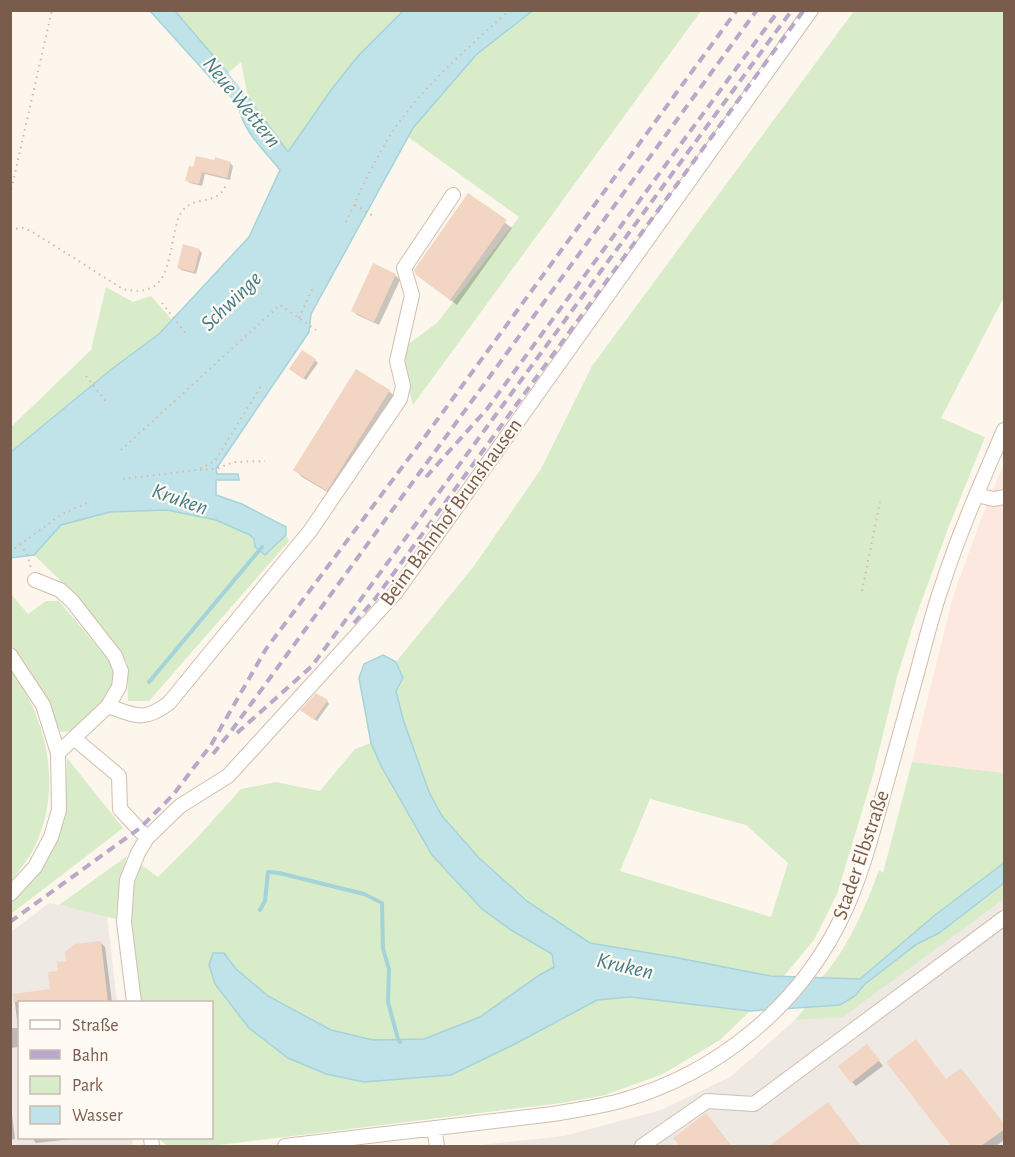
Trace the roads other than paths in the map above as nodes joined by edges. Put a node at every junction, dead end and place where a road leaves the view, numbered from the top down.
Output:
1 (811, 10) edge
2 (453, 195) dead end
3 (1005, 430) edge
4 (976, 495) junction
5 (1005, 497) edge
6 (35, 580) dead end
7 (10, 655) edge
8 (108, 706) junction
9 (75, 739) junction
10 (58, 753) junction
11 (147, 838) junction
12 (10, 894) edge
13 (1005, 918) edge
14 (134, 1001) edge
15 (434, 1128) junction
16 (285, 1146) edge
17 (437, 1146) edge
18 (642, 1146) edge

1 - 11 street, Beim Bahnhof Brunshausen
2 - 8 street
3 - 4 street, Stader Elbstraße
4 - 5 street
4 - 15 street, Stader Elbstraße
6 - 8 street
7 - 10 street
8 - 9 street
9 - 10 street
9 - 11 street
10 - 12 street
11 - 14 street, Beim Bahnhof Brunshausen
13 - 18 street
15 - 16 street, Stader Elbstraße
15 - 17 street

